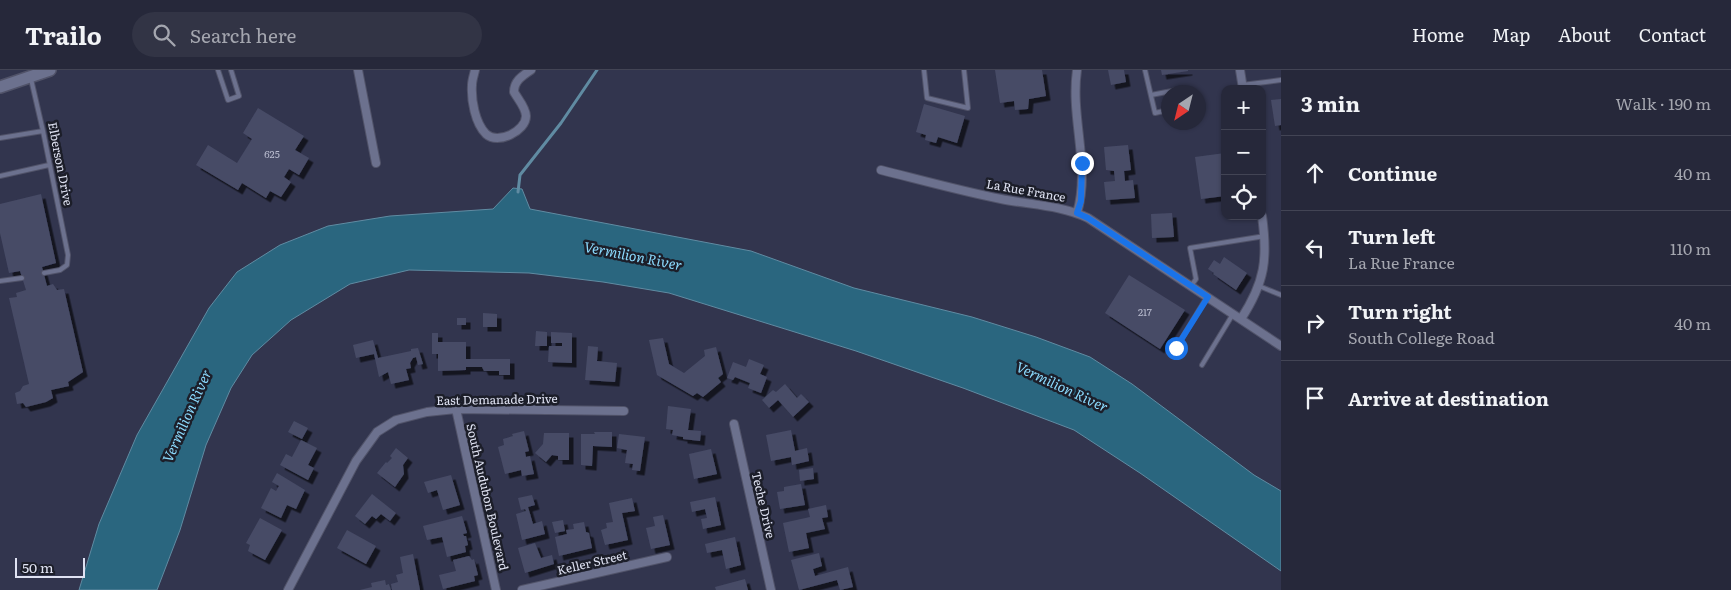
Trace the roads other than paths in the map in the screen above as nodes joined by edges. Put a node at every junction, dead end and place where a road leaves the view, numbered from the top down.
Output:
1 (50, 70) edge
2 (218, 70) edge
3 (230, 70) edge
4 (358, 70) edge
5 (475, 70) edge
6 (531, 70) edge
7 (924, 70) edge
8 (964, 70) edge
9 (1077, 70) edge
10 (1145, 70) edge
11 (1240, 70) edge
12 (30, 77) junction
13 (1281, 80) edge
14 (1242, 85) edge
15 (1253, 85) edge
16 (0, 87) edge
17 (1161, 94) edge
18 (1151, 96) junction
19 (1161, 112) edge
20 (43, 131) junction
21 (0, 138) edge
22 (376, 163) dead end
23 (49, 165) junction
24 (881, 170) dead end
25 (0, 176) edge
26 (1077, 213) junction
27 (1263, 220) edge
28 (1265, 236) junction
29 (44, 274) dead end
30 (22, 278) dead end
31 (0, 282) edge
32 (1191, 286) junction
33 (1259, 286) junction
34 (1281, 295) edge
35 (1208, 297) junction
36 (1233, 314) junction
37 (1241, 319) junction
38 (1281, 346) edge
39 (1176, 348) dead end
40 (1202, 365) dead end
41 (456, 409) junction
42 (624, 411) dead end
43 (734, 424) dead end
44 (666, 557) dead end
45 (288, 590) edge
46 (496, 590) edge
47 (522, 590) edge
48 (771, 590) edge

1 - 12 main road
2 - 3 lane
4 - 22 street
5 - 6 street
7 - 8 lane
9 - 26 street
10 - 18 lane
11 - 14 street
12 - 16 main road
12 - 20 lane, Elberson Drive
13 - 15 lane
17 - 18 lane
18 - 19 lane
20 - 21 lane
20 - 23 lane, Elberson Drive
23 - 25 lane
23 - 29 lane, Elberson Drive
24 - 26 street, La Rue France
26 - 32 street, La Rue France
27 - 28 street
28 - 32 lane
28 - 33 street
30 - 31 lane
32 - 35 street, La Rue France
33 - 34 lane
33 - 37 street
35 - 36 street, La Rue France
35 - 39 lane
36 - 37 street, La Rue France
36 - 40 lane
37 - 38 street, La Rue France
41 - 42 street, East Demanade Drive
41 - 45 street, East Demanade Drive
41 - 46 street, South Audubon Boulevard
43 - 48 street, Teche Drive
44 - 47 street, Keller Street

